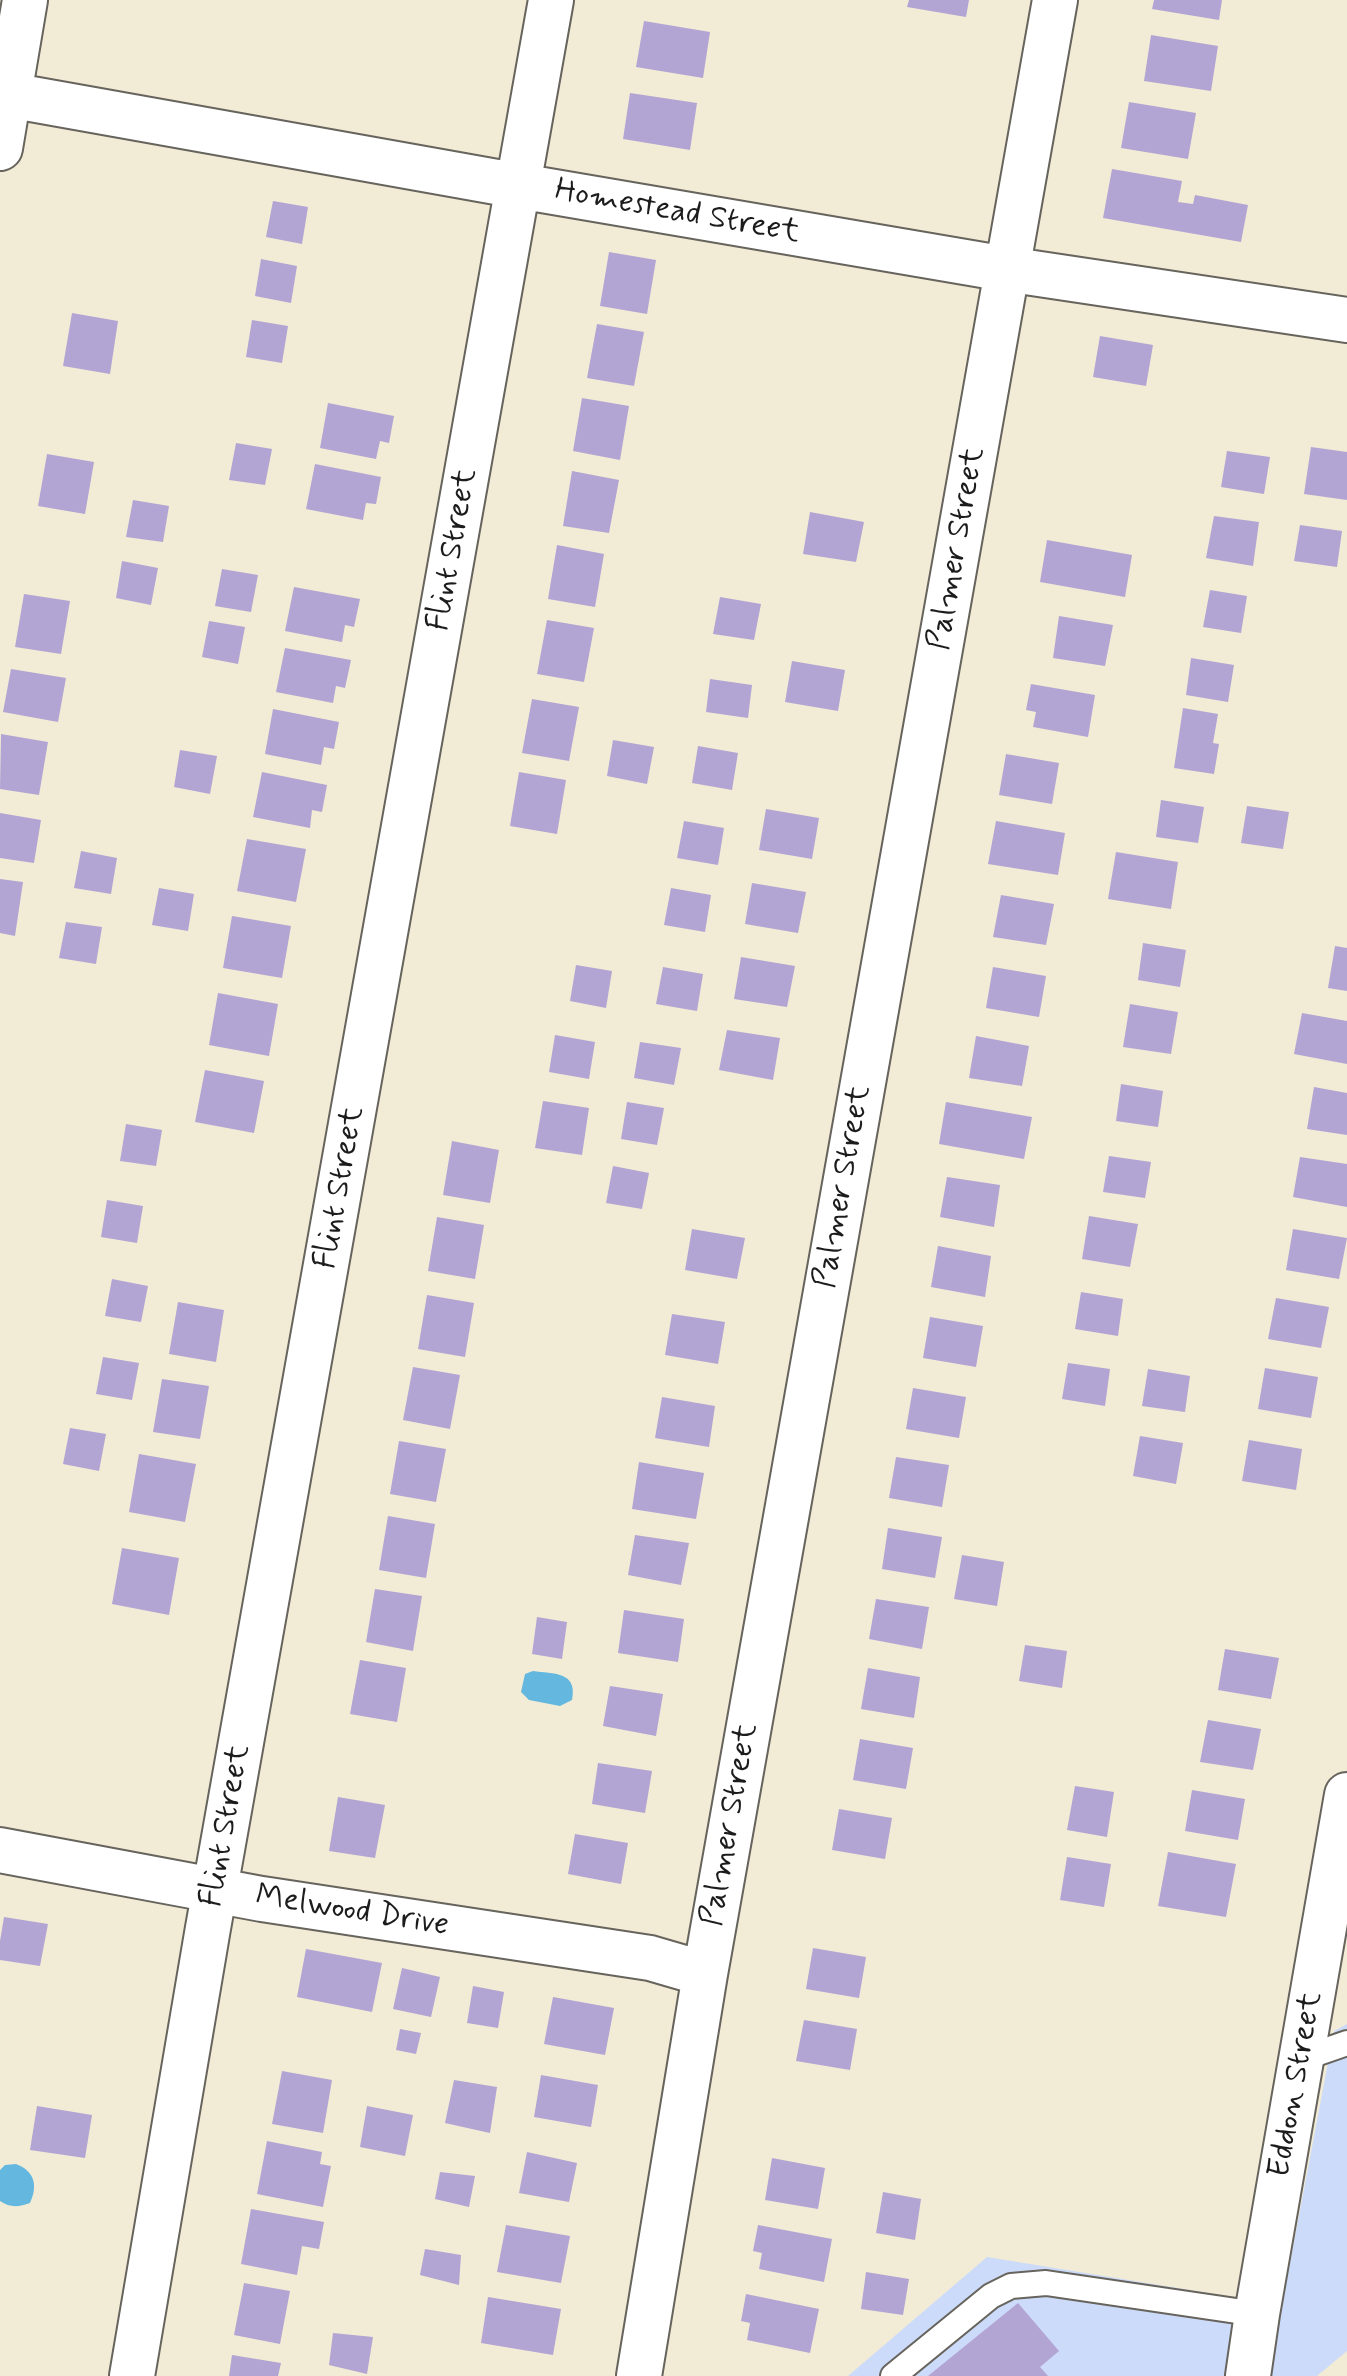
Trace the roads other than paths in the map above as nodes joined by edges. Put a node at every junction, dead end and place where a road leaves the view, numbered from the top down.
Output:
1 (25, 0) edge
2 (551, 0) edge
3 (1055, 0) edge
4 (9, 95) junction
5 (0, 148) edge
6 (519, 186) junction
7 (1006, 269) junction
8 (1347, 320) edge
9 (1347, 1795) edge
10 (0, 1850) edge
11 (216, 1890) junction
12 (705, 1974) junction
13 (1347, 2043) edge
14 (1301, 2059) junction
15 (1257, 2314) junction
16 (132, 2376) edge
17 (639, 2376) edge
18 (893, 2376) edge
19 (1248, 2376) edge

1 - 4 street
2 - 6 street, Flint Street
3 - 7 street, Palmer Street
4 - 5 street
4 - 6 street, Homestead Street
6 - 7 street, Homestead Street
6 - 11 street, Flint Street
7 - 8 street, Homestead Street
7 - 12 street, Palmer Street
9 - 14 street, Eddon Street
10 - 11 street, Melwood Drive
11 - 12 street, Melwood Drive
11 - 16 street, Flint Street
12 - 17 street, Palmer Street
13 - 14 lane
14 - 15 street, Eddon Street
15 - 18 lane
15 - 19 street, Eddon Street

